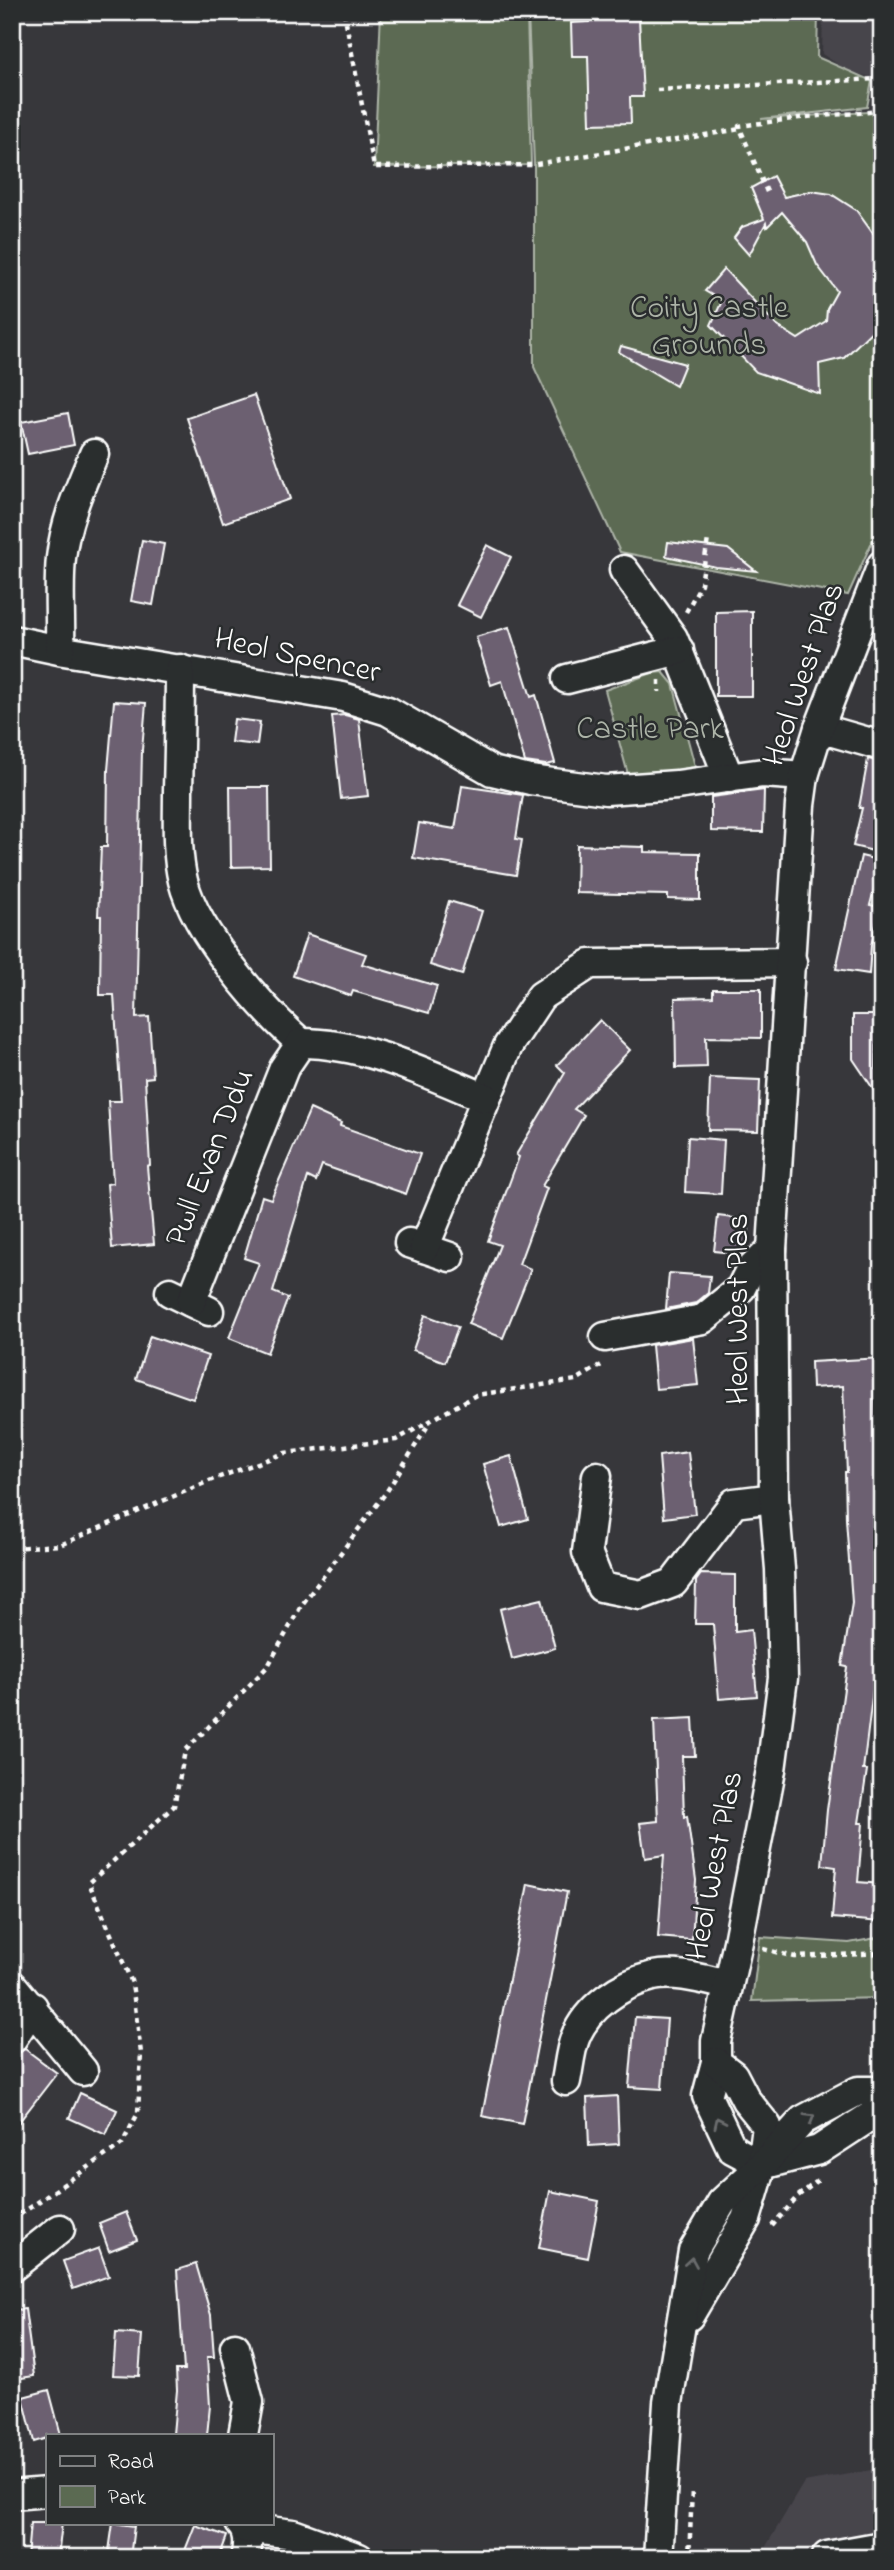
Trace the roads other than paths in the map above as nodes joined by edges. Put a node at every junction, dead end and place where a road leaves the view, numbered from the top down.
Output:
1 (94, 454) dead end
2 (882, 565) edge
3 (624, 570) dead end
4 (12, 640) edge
5 (676, 644) junction
6 (60, 650) junction
7 (180, 669) junction
8 (567, 679) dead end
9 (819, 728) junction
10 (882, 746) edge
11 (804, 776) junction
12 (729, 778) junction
13 (792, 962) junction
14 (301, 1043) junction
15 (486, 1098) junction
16 (772, 1249) junction
17 (428, 1250) dead end
18 (190, 1301) dead end
19 (608, 1348) road end
20 (597, 1476) dead end
21 (774, 1498) junction
22 (12, 1985) edge
23 (728, 1985) junction
24 (33, 2007) junction
25 (12, 2039) edge
26 (716, 2062) junction
27 (83, 2071) dead end
28 (566, 2081) dead end
29 (882, 2091) edge
30 (882, 2103) edge
31 (762, 2165) junction
32 (60, 2229) dead end
33 (12, 2267) edge
34 (236, 2347) dead end
35 (243, 2434) edge
36 (46, 2492) edge
37 (12, 2496) edge
38 (242, 2525) edge
39 (882, 2546) edge
40 (827, 2556) edge
41 (245, 2558) edge
42 (359, 2558) edge
43 (658, 2558) edge

1 - 6 street
2 - 9 street, Heol West Plas
3 - 5 street
4 - 6 street, Heol Spencer
5 - 8 street
5 - 12 street
6 - 7 street, Heol Spencer
7 - 12 street, Heol Spencer
7 - 14 street
9 - 10 street
9 - 11 street, Heol West Plas
11 - 12 street, Heol Spencer
11 - 13 street, Heol West Plas
13 - 15 street
13 - 16 street, Heol West Plas
14 - 15 street
14 - 18 street, Pwll Evan Ddu
15 - 17 street
16 - 19 street
16 - 21 street, Heol West Plas
20 - 21 street
21 - 23 street, Heol West Plas
22 - 24 street
23 - 26 street, Heol West Plas
23 - 28 street
24 - 25 street
24 - 27 street
26 - 31 street
31 -> 26 street, Heol West Plas
31 -> 29 street
30 - 31 street
31 - 43 street
32 - 33 street
34 - 35 street
36 - 37 street
38 - 41 street
38 - 42 street
39 - 40 street

